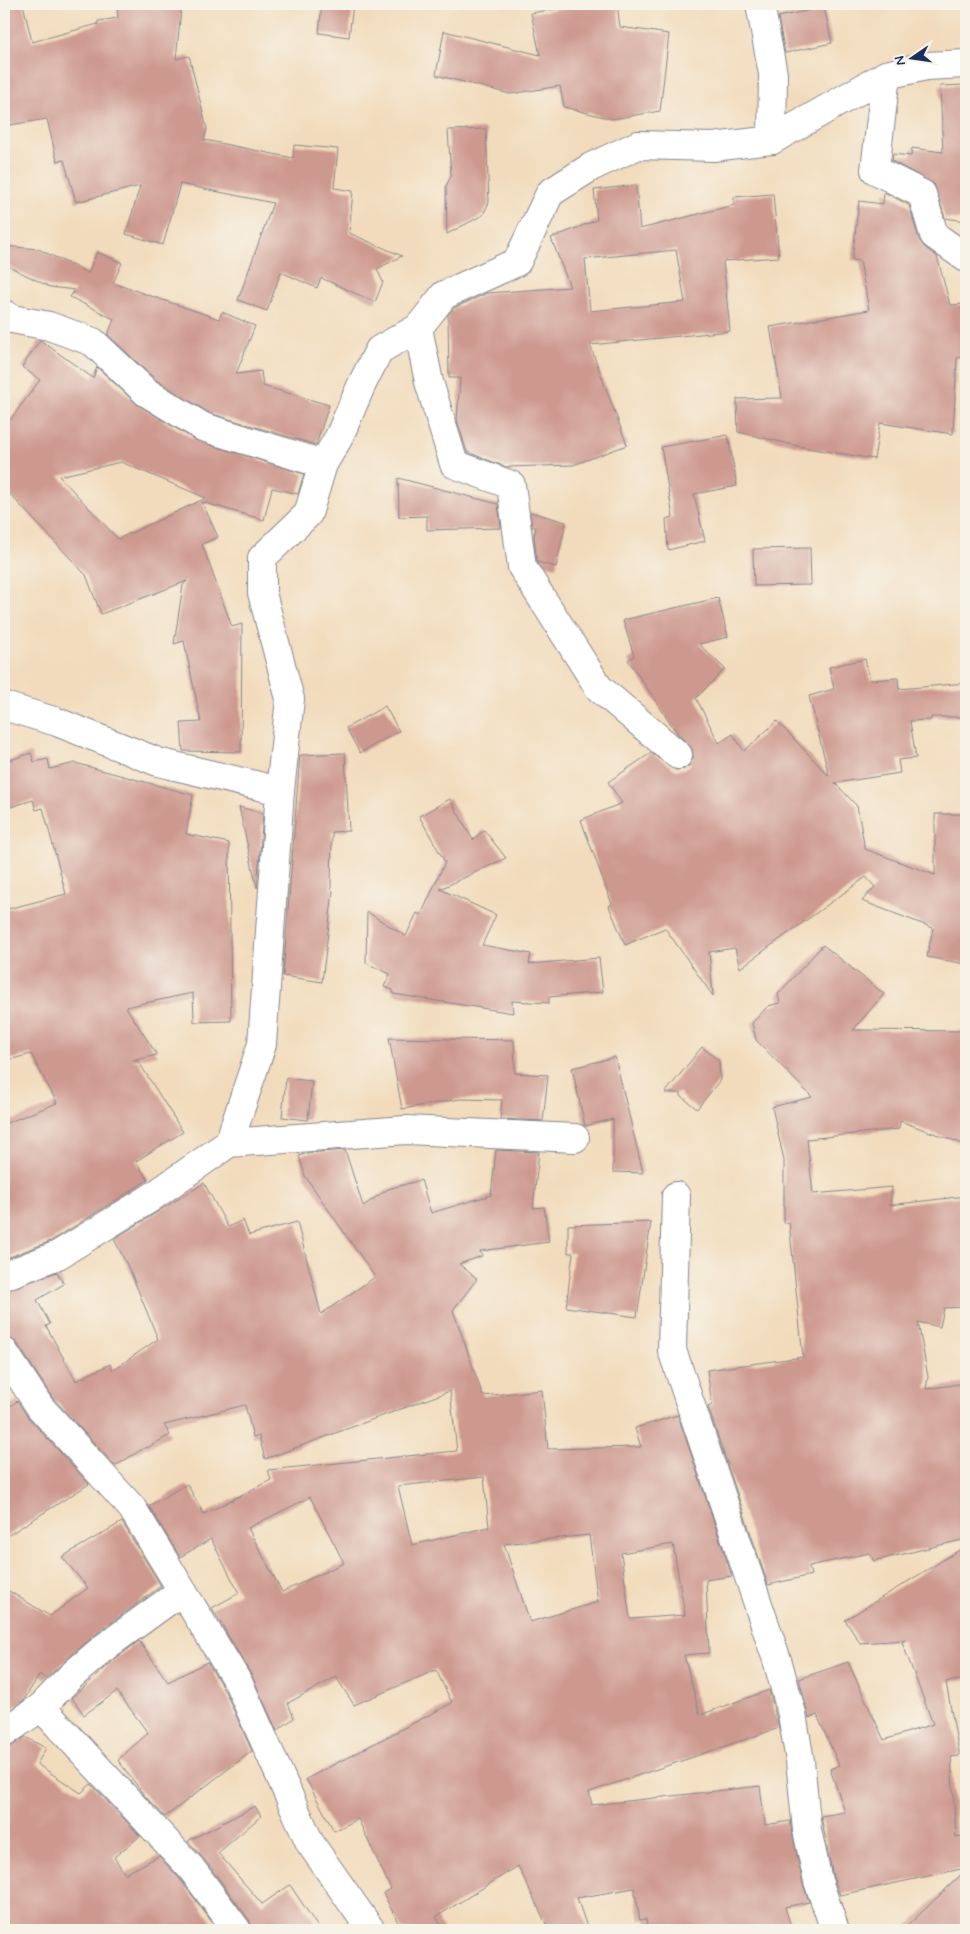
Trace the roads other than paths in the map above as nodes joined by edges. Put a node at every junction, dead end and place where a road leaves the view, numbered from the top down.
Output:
1 (760, 4) edge
2 (966, 64) edge
3 (886, 76) junction
4 (772, 140) junction
5 (966, 258) edge
6 (4, 314) edge
7 (418, 328) junction
8 (323, 464) junction
9 (4, 706) edge
10 (678, 754) dead end
11 (280, 791) junction
12 (575, 1138) dead end
13 (230, 1143) junction
14 (676, 1196) dead end
15 (4, 1276) edge
16 (4, 1352) edge
17 (182, 1592) junction
18 (41, 1707) junction
19 (4, 1734) edge
20 (237, 1930) edge
21 (371, 1930) edge
22 (835, 1930) edge

1 - 4 street
2 - 3 street
3 - 4 street
3 - 5 street
4 - 7 street
6 - 8 street
7 - 8 street
7 - 10 street
8 - 11 street
9 - 11 street
11 - 13 street
12 - 13 street
13 - 15 street
14 - 22 street
16 - 17 street
17 - 18 street
17 - 21 street
18 - 19 street
18 - 20 street

